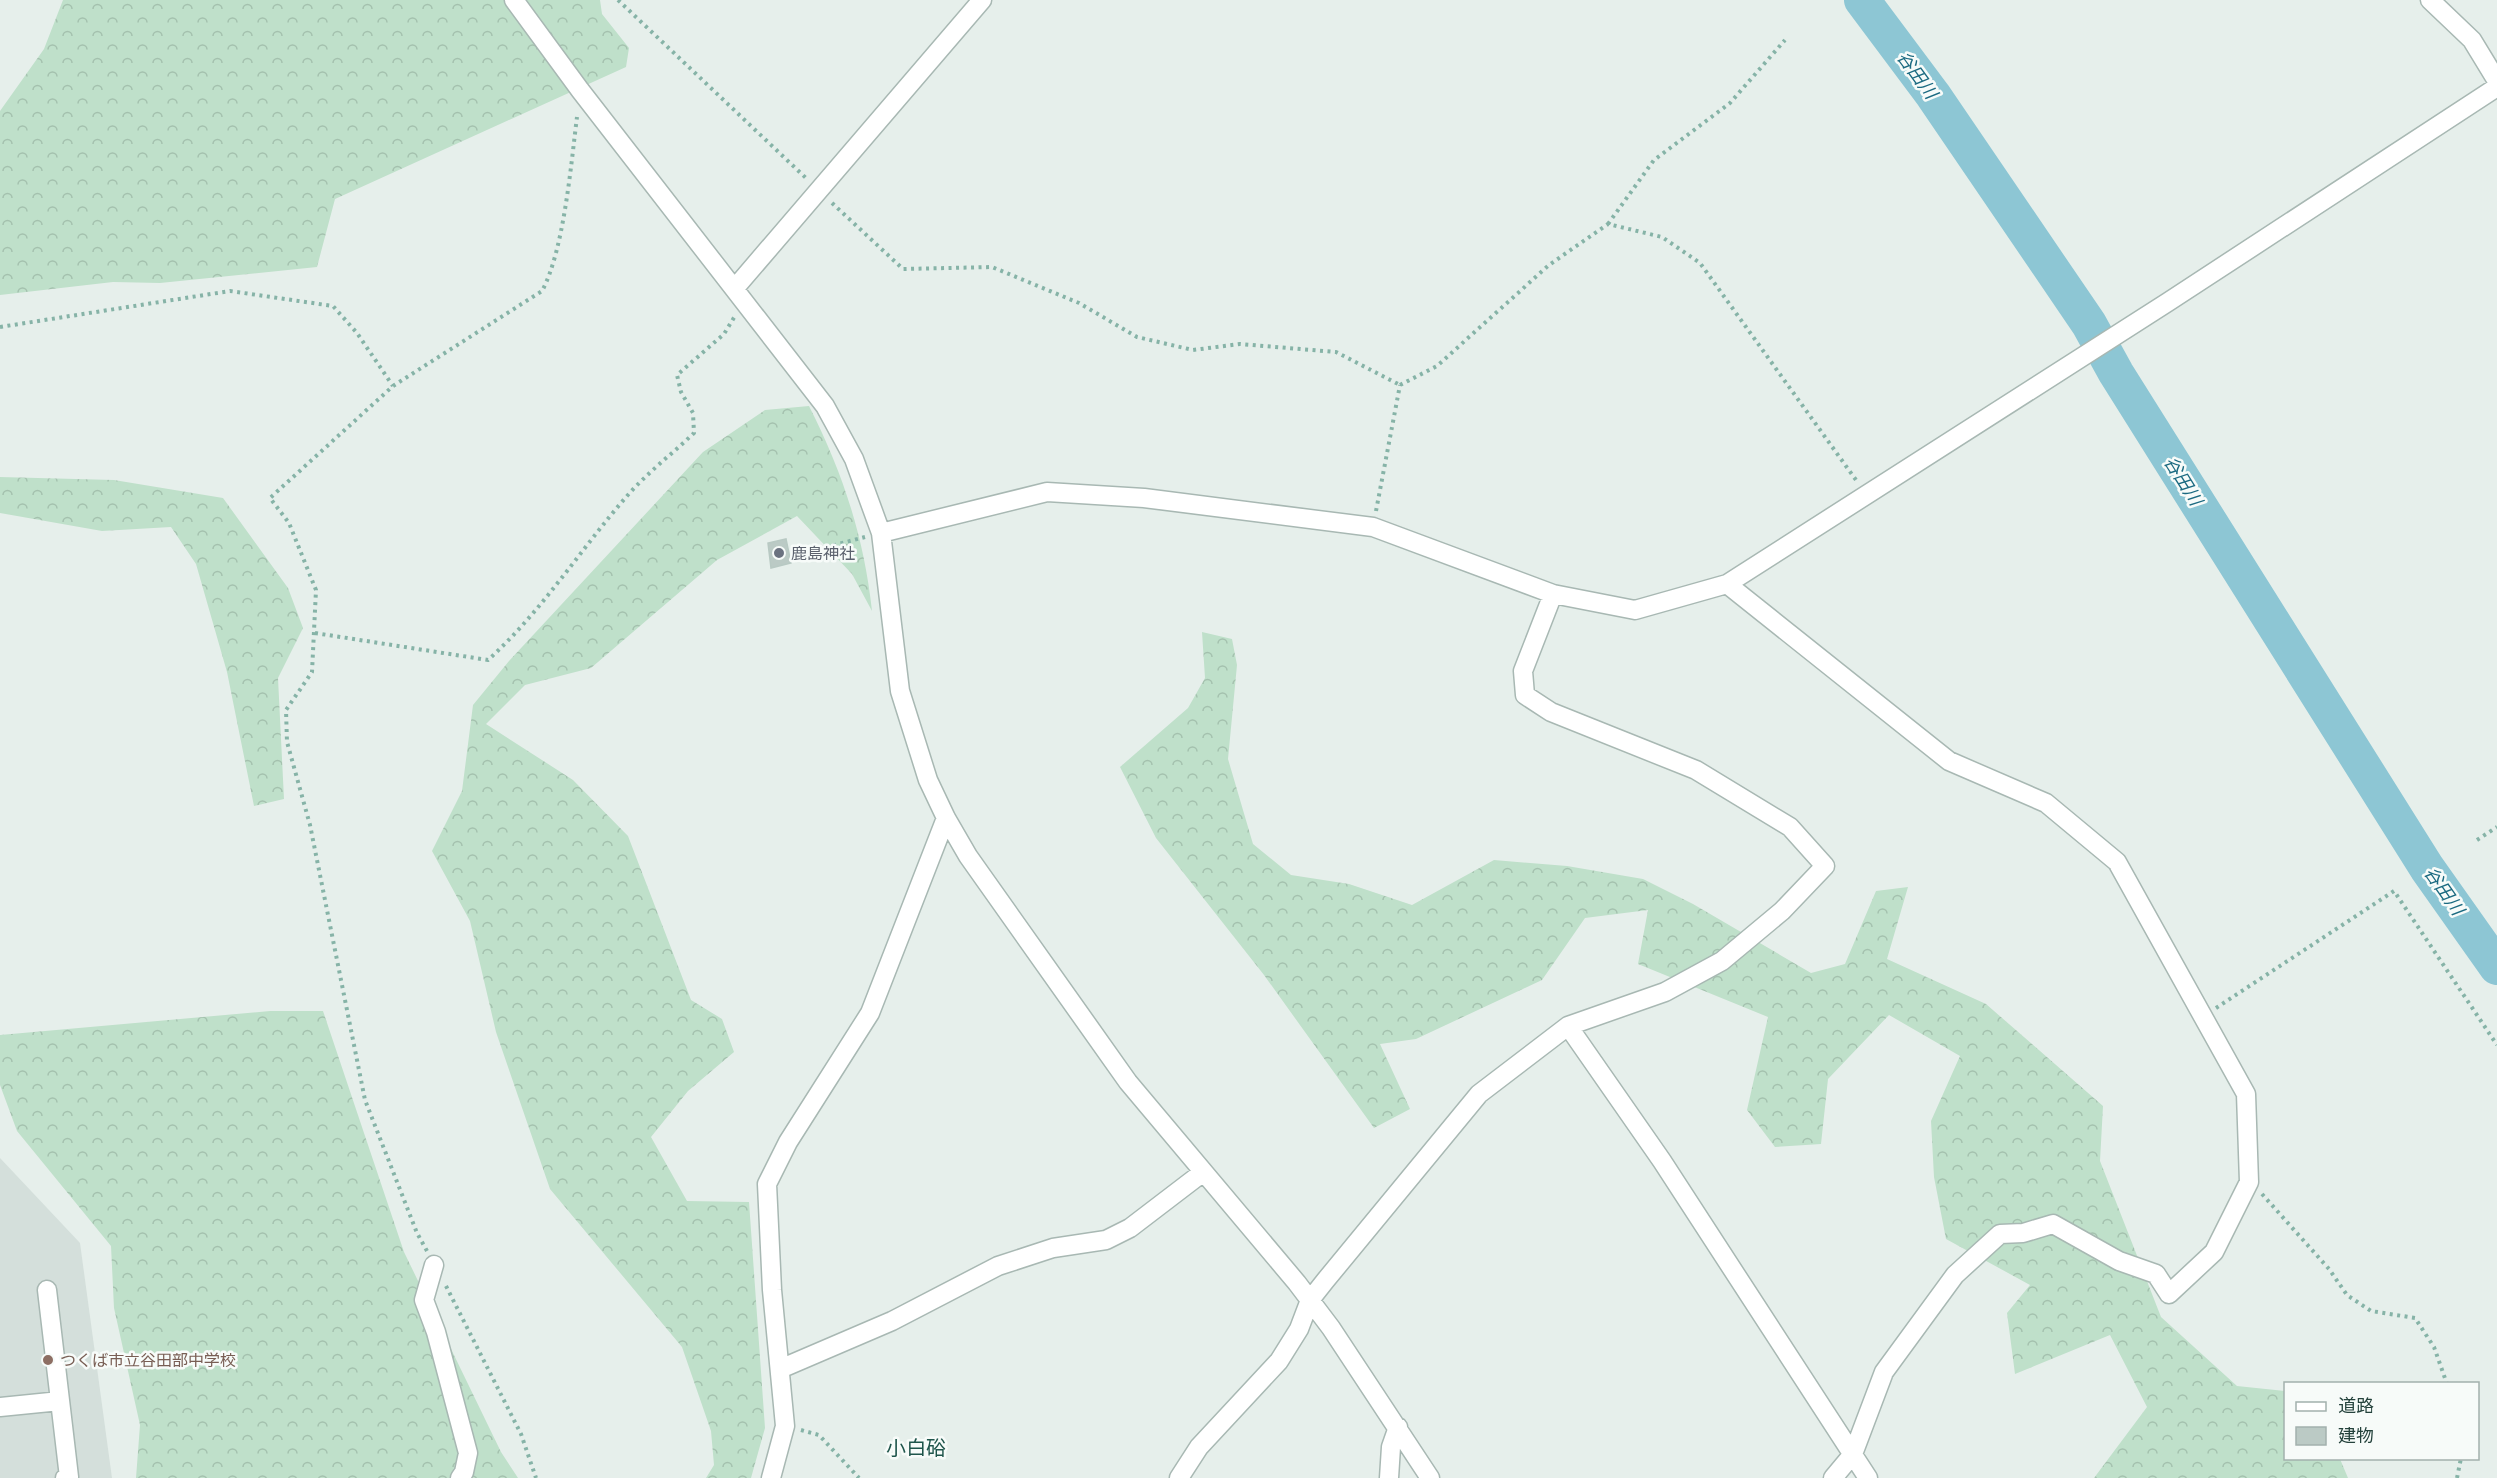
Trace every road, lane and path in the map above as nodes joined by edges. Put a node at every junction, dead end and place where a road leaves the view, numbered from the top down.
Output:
1 (514, 0) edge
2 (618, 0) edge
3 (982, 0) edge
4 (2430, 0) edge
5 (1785, 40) dead end
6 (2497, 81) edge
7 (2497, 87) edge
8 (580, 90) junction
9 (818, 190) junction
10 (1608, 224) junction
11 (740, 294) junction
12 (0, 327) edge
13 (1400, 385) junction
14 (393, 386) junction
15 (1867, 495) junction
16 (1373, 527) junction
17 (880, 533) junction
18 (796, 555) dead end
19 (1727, 584) junction
20 (1554, 594) junction
21 (315, 633) junction
22 (946, 818) junction
23 (2497, 827) edge
24 (2477, 840) dead end
25 (2203, 1016) junction
26 (1568, 1026) junction
27 (2497, 1045) edge
28 (1202, 1173) junction
29 (2249, 1182) junction
30 (434, 1265) junction
31 (47, 1290) dead end
32 (1310, 1300) junction
33 (780, 1369) junction
34 (2447, 1382) edge
35 (60, 1401) junction
36 (0, 1407) edge
37 (785, 1426) junction
38 (1398, 1427) junction
39 (1853, 1454) junction
40 (2461, 1460) edge
41 (65, 1478) edge
42 (459, 1478) edge
43 (536, 1478) edge
44 (771, 1478) edge
45 (859, 1478) edge
46 (1179, 1478) edge
47 (1389, 1478) edge
48 (1430, 1478) edge
49 (1833, 1478) edge
50 (1868, 1478) edge
51 (2457, 1478) edge

1 - 8 street
2 - 9 path
3 - 9 street
4 - 6 street
5 - 10 path
7 - 15 street
8 - 11 street
8 - 14 path
9 - 11 street
9 - 13 path
10 - 13 path
10 - 15 path
11 - 17 street
11 - 21 path
12 - 14 path
13 - 16 path
14 - 21 path
15 - 19 street
16 - 17 street
16 - 20 street
17 - 18 path
17 - 22 street
19 - 20 street
19 - 25 street
20 - 26 street
21 - 30 path
22 - 28 street
22 - 33 street
23 - 24 path
25 - 27 path
25 - 29 street
26 - 32 street
26 - 39 street
28 - 32 street
28 - 33 street
29 - 34 path
29 - 39 street
30 - 42 street
30 - 43 path
31 - 35 street
32 - 38 street
32 - 46 street
33 - 37 street
35 - 36 street
35 - 41 street
37 - 44 street
37 - 45 path
38 - 47 street
38 - 48 street
39 - 49 street
39 - 50 street
40 - 51 path

